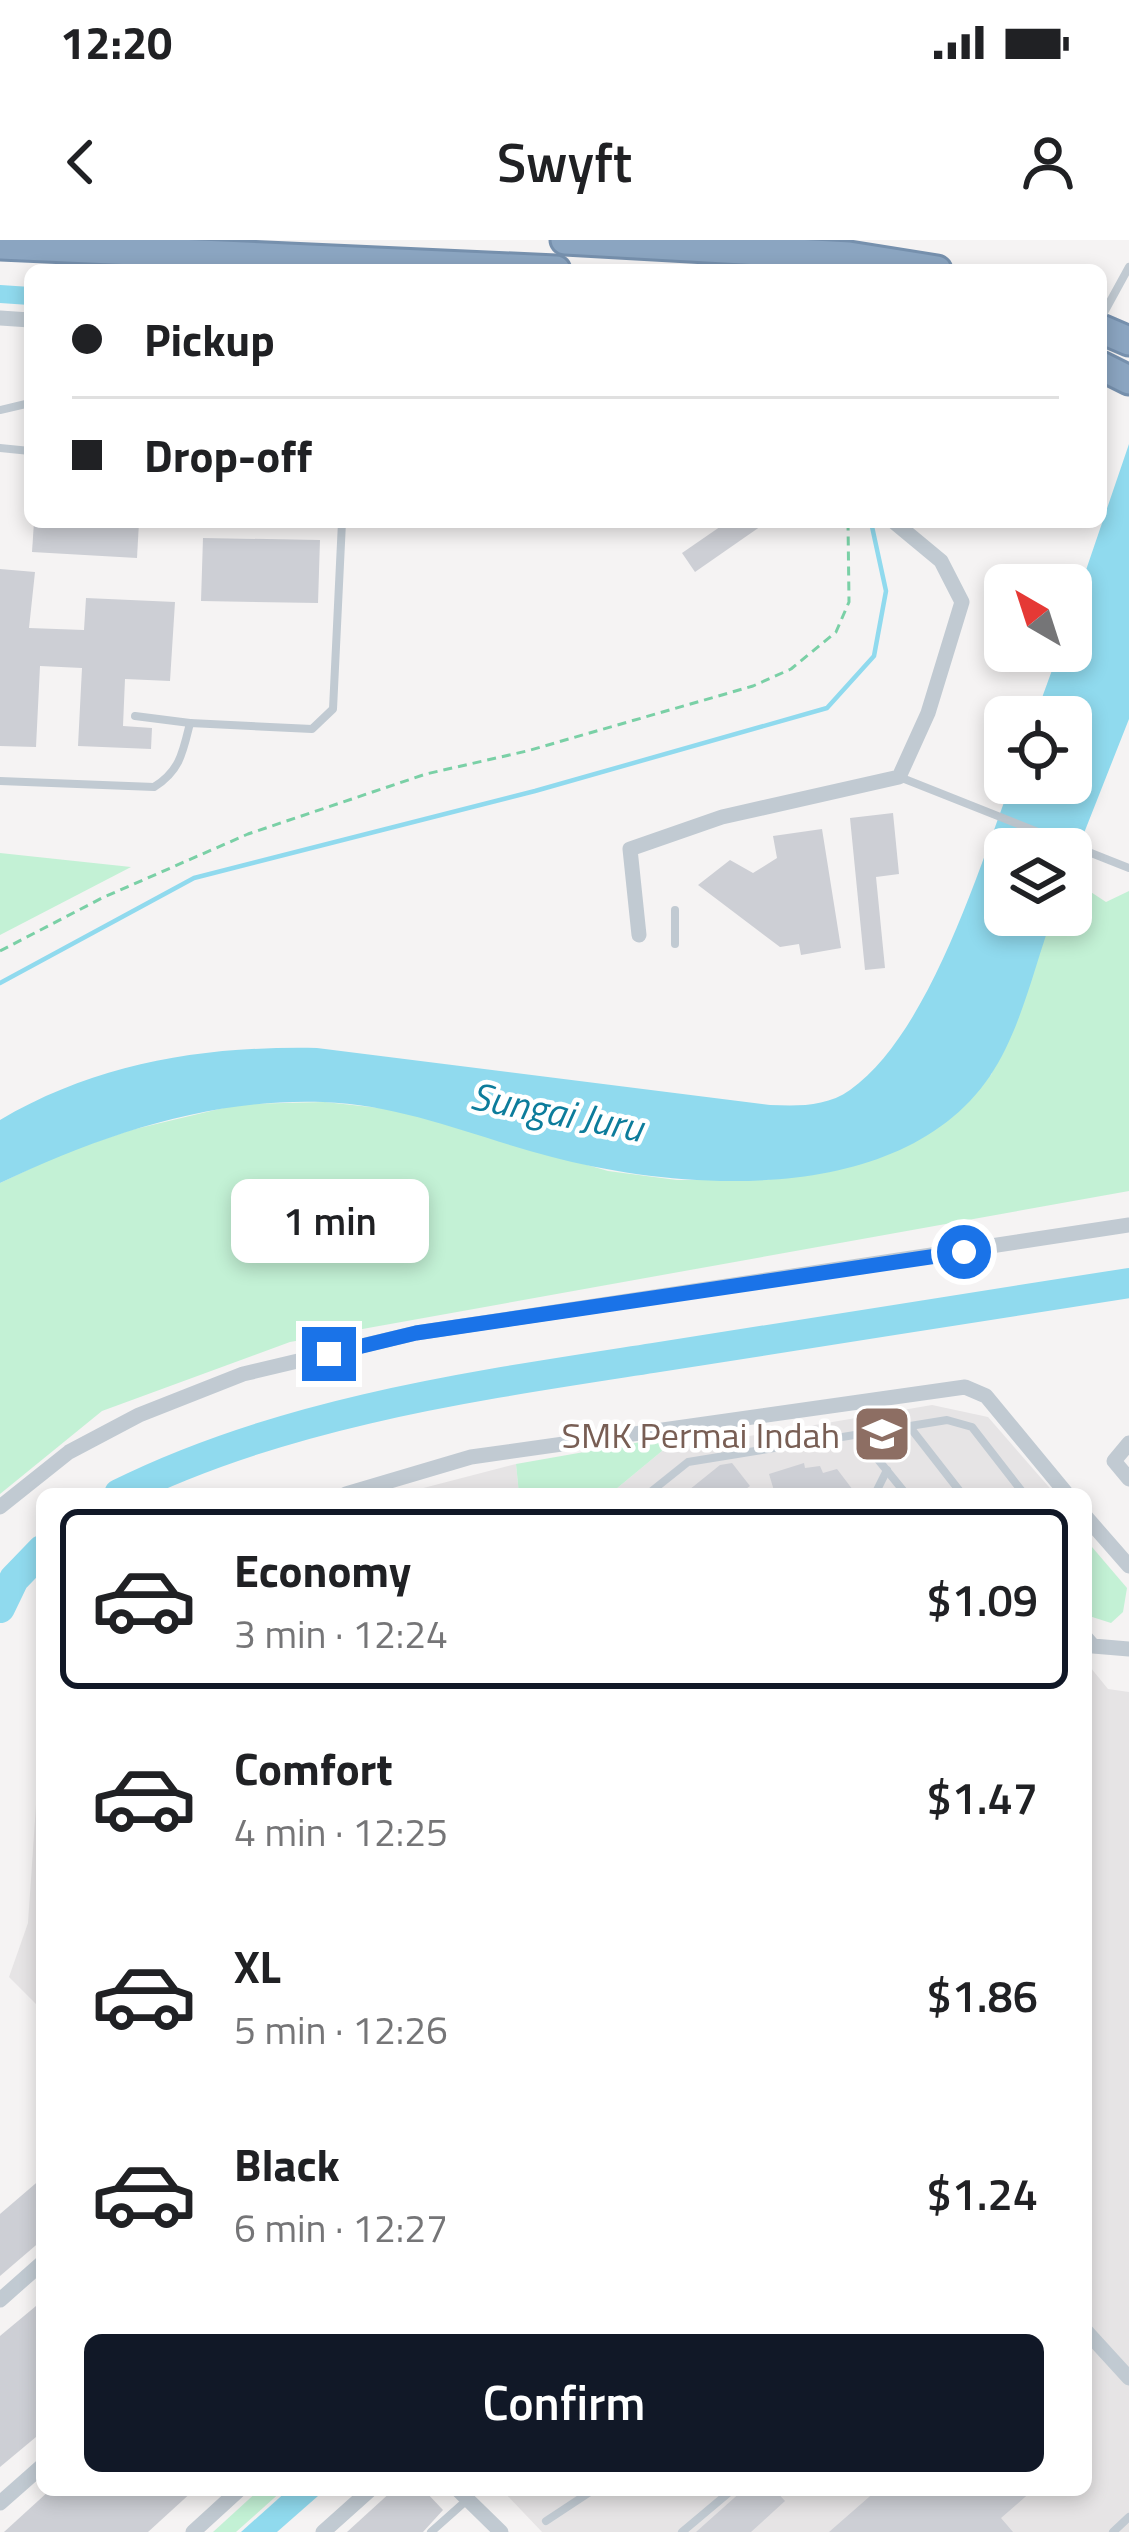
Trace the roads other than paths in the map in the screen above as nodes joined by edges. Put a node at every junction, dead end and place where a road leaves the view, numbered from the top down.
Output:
1 (565, 240) edge
2 (0, 245) edge
3 (167, 260) edge
4 (203, 261) edge
5 (321, 264) edge
6 (899, 264) edge
7 (1129, 267) edge
8 (1107, 307) edge
9 (342, 528) edge
10 (901, 528) edge
11 (135, 716) dead end
12 (190, 723) junction
13 (898, 777) junction
14 (0, 781) edge
15 (1129, 868) edge
16 (675, 910) dead end
17 (639, 935) dead end
18 (675, 944) dead end
19 (1129, 1225) edge
20 (909, 1426) junction
21 (857, 1434) junction
22 (1129, 1443) edge
23 (887, 1470) junction
24 (1129, 1479) edge
25 (393, 1482) junction
26 (370, 1488) edge
27 (386, 1488) edge
28 (656, 1488) edge
29 (878, 1488) edge
30 (901, 1488) edge
31 (957, 1488) edge
32 (1019, 1488) edge
33 (1061, 1488) edge
34 (0, 1507) edge
35 (1092, 1524) edge
36 (1129, 1565) edge
37 (1092, 1645) edge
38 (1129, 1649) edge
39 (36, 2268) edge
40 (0, 2300) edge
41 (1092, 2338) edge
42 (1129, 2378) edge
43 (36, 2471) edge
44 (232, 2496) edge
45 (363, 2496) edge
46 (461, 2496) edge
47 (465, 2496) edge
48 (584, 2496) edge
49 (725, 2496) edge
50 (0, 2503) edge
51 (1129, 2516) edge
52 (546, 2521) dead end
53 (193, 2532) edge
54 (323, 2532) edge
55 (431, 2532) edge
56 (501, 2532) edge
57 (682, 2532) edge
58 (1113, 2532) edge

1 - 6 highway
2 - 3 highway
3 - 4 highway
4 - 5 highway
7 - 8 lane
9 - 12 lane
10 - 13 street
11 - 12 lane
12 - 14 lane
13 - 15 lane
13 - 17 street
16 - 18 lane
19 - 34 street
20 - 21 lane
20 - 31 lane
20 - 32 lane
21 - 23 lane
21 - 28 lane
22 - 24 street
23 - 29 lane
23 - 30 lane
25 - 26 street
25 - 27 street
25 - 33 street
35 - 36 street
37 - 38 street
39 - 40 street
41 - 42 street
43 - 50 street
44 - 53 street
45 - 54 street
46 - 55 lane
47 - 56 street
48 - 52 lane
49 - 57 lane
51 - 58 lane

